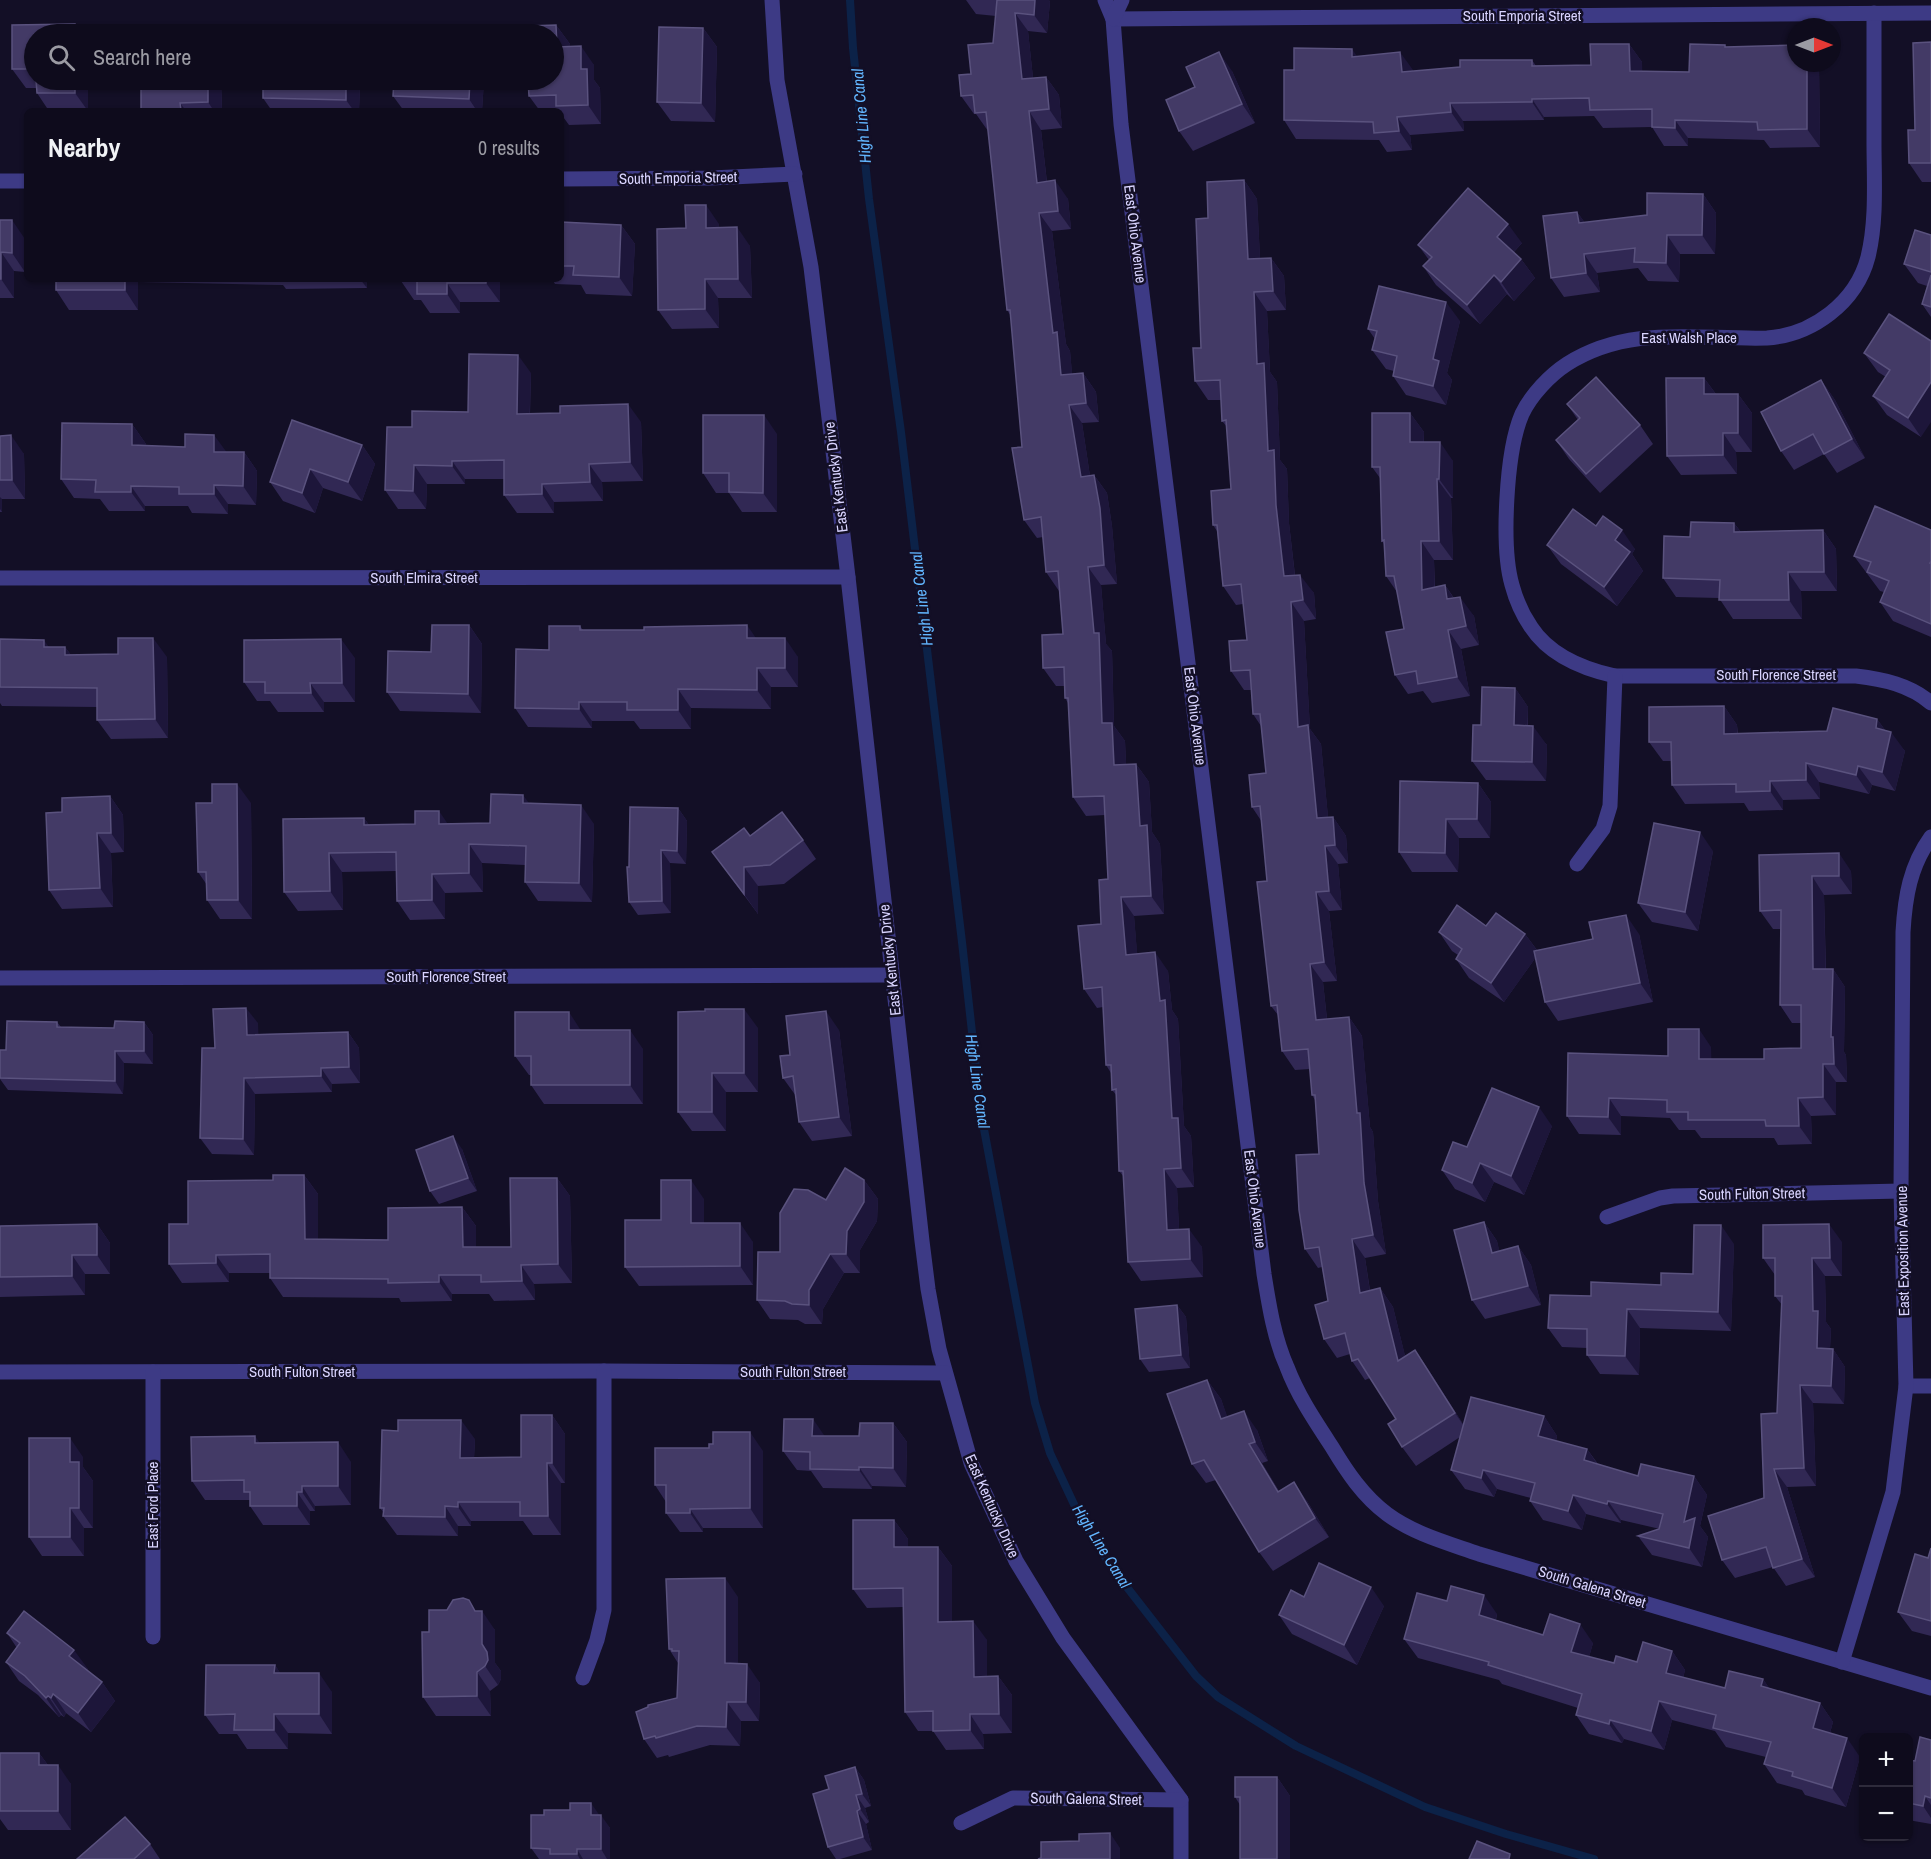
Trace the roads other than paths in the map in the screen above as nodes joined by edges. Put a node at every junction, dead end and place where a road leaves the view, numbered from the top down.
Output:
1 (772, 0) edge
2 (1105, 0) edge
3 (1122, 0) edge
4 (1874, 14) junction
5 (1931, 14) edge
6 (1113, 19) junction
7 (795, 174) junction
8 (564, 179) edge
9 (0, 181) edge
10 (24, 181) edge
11 (848, 577) junction
12 (0, 578) edge
13 (1615, 676) junction
14 (1931, 703) edge
15 (1931, 837) edge
16 (1577, 864) dead end
17 (892, 975) junction
18 (0, 978) edge
19 (1901, 1191) junction
20 (1606, 1217) dead end
21 (604, 1371) junction
22 (0, 1372) edge
23 (153, 1372) junction
24 (945, 1373) junction
25 (1906, 1386) junction
26 (1931, 1386) edge
27 (1306, 1407) joint
28 (153, 1637) dead end
29 (1842, 1662) junction
30 (583, 1678) dead end
31 (1931, 1688) edge
32 (1181, 1800) junction
33 (961, 1822) dead end
34 (1181, 1859) edge

1 - 7 street, East Kentucky Drive
2 - 6 street, East Ohio Avenue
3 - 6 street, East Ohio Avenue
4 - 5 street, South Emporia Street
4 - 6 street, South Emporia Street
4 - 13 street, East Walsh Place
6 - 27 street, East Ohio Avenue
7 - 8 street, South Emporia Street
7 - 11 street, East Kentucky Drive
9 - 10 street
11 - 12 street, South Elmira Street
11 - 17 street, East Kentucky Drive
13 - 14 street, South Florence Street
13 - 16 street
15 - 19 street, East Exposition Avenue
17 - 18 street, South Florence Street
17 - 24 street, East Kentucky Drive
19 - 20 street, South Fulton Street
19 - 25 street, East Exposition Avenue
21 - 23 street, South Fulton Street
21 - 24 street, South Fulton Street
21 - 30 street
22 - 23 street, South Fulton Street
23 - 28 street, East Ford Place
24 - 32 street, East Kentucky Drive
25 - 26 street
25 - 29 street, East Exposition Avenue
27 - 29 street, South Galena Street
29 - 31 street, South Galena Street
32 - 33 street, South Galena Street
32 - 34 street

